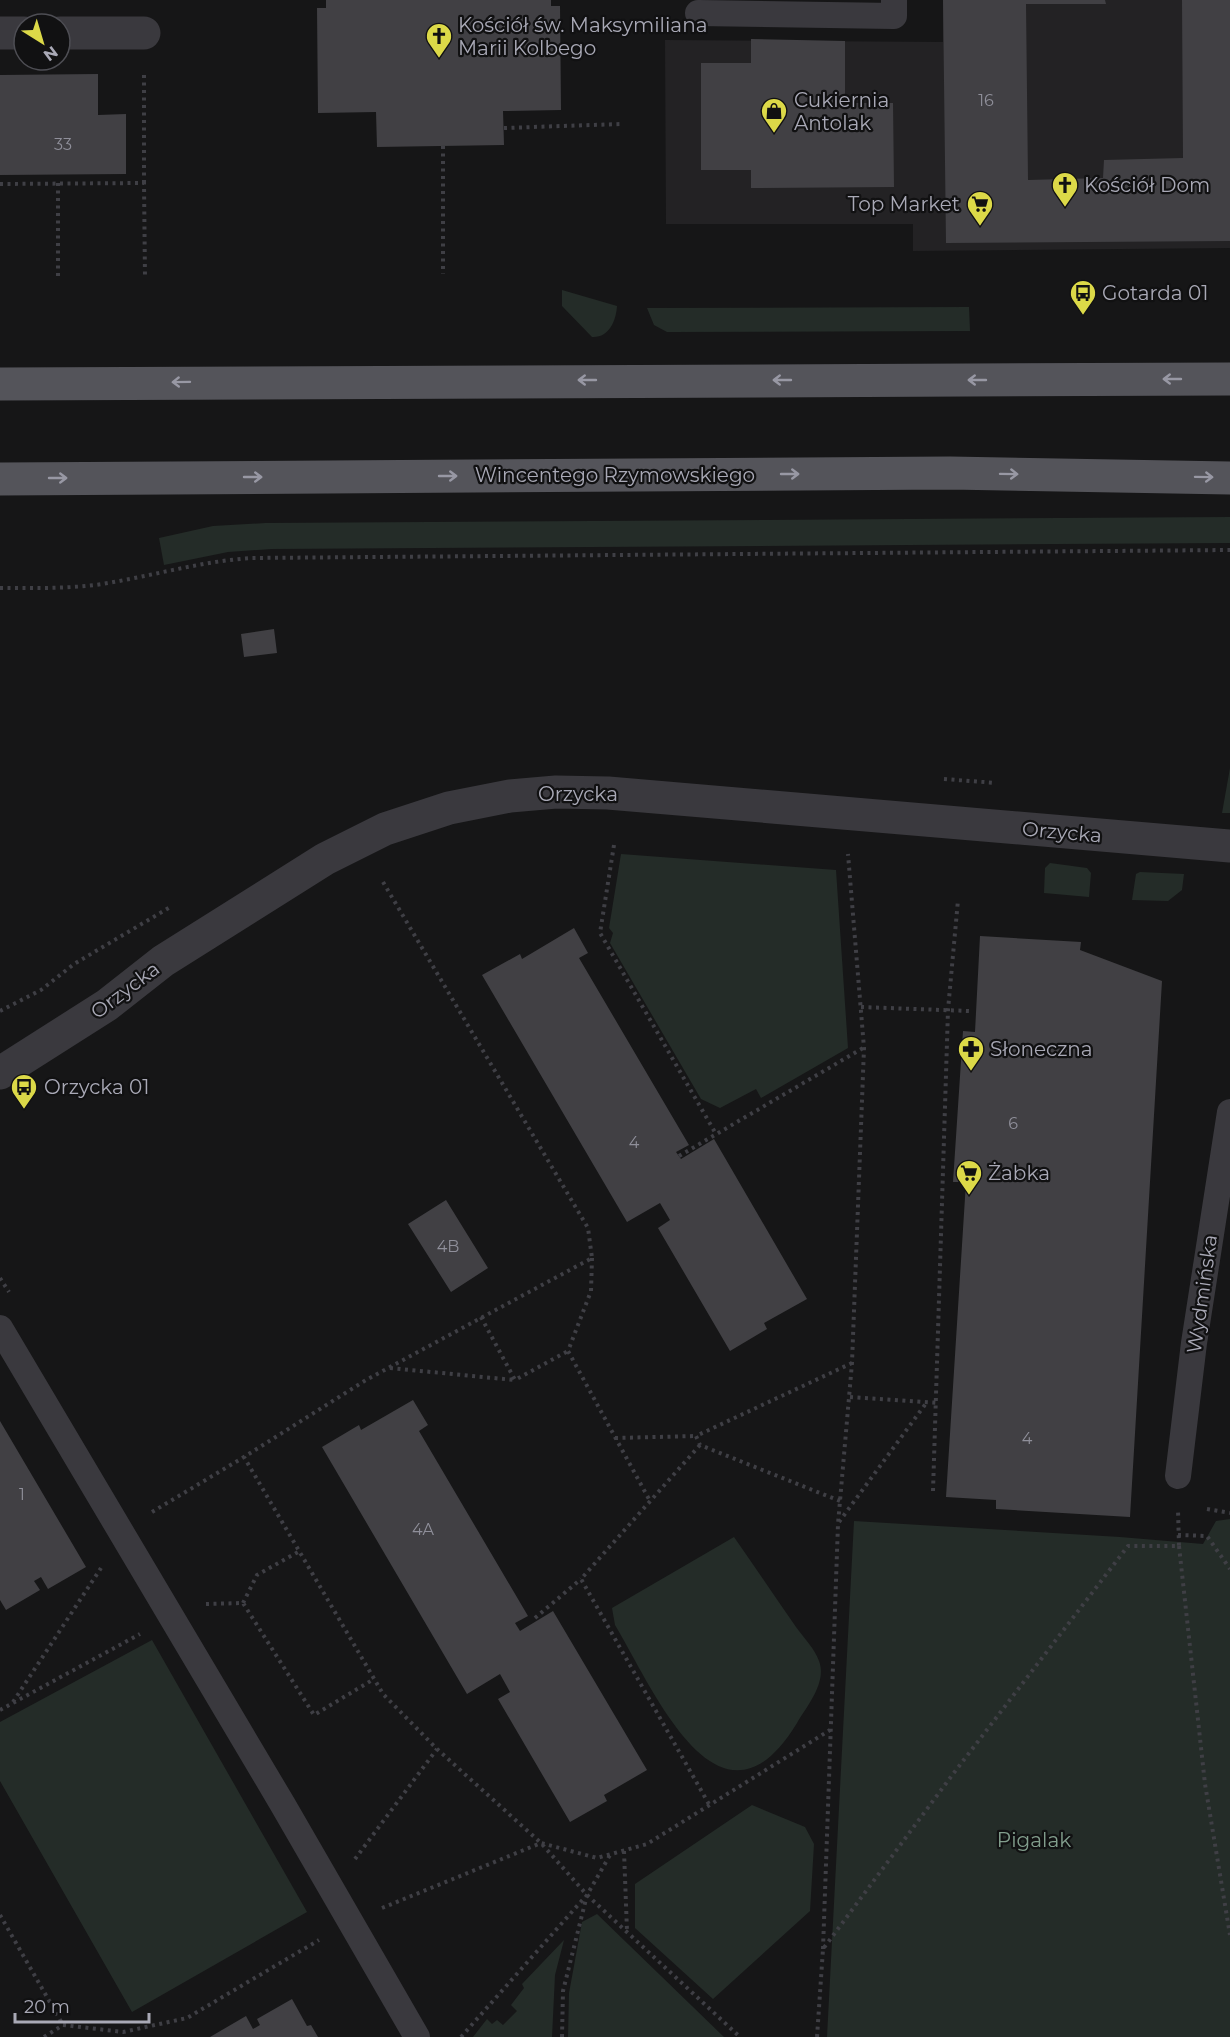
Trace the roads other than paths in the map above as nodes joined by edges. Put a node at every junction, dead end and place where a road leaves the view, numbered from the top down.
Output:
1 (894, 0) edge
2 (698, 13) dead end
3 (72, 33) edge
4 (144, 33) road end
5 (1230, 379) edge
6 (0, 384) edge
7 (1230, 478) edge
8 (0, 479) edge
9 (1230, 846) edge
10 (0, 1074) edge
11 (1230, 1112) edge
12 (0, 1328) edge
13 (1178, 1476) road end
14 (417, 2037) edge

1 - 2 lane
3 - 4 street
5 -> 6 main road
8 -> 7 main road, Wincentego Rzymowskiego
9 - 10 street, Orzycka
11 - 13 lane, Wydmińska
12 - 14 lane

